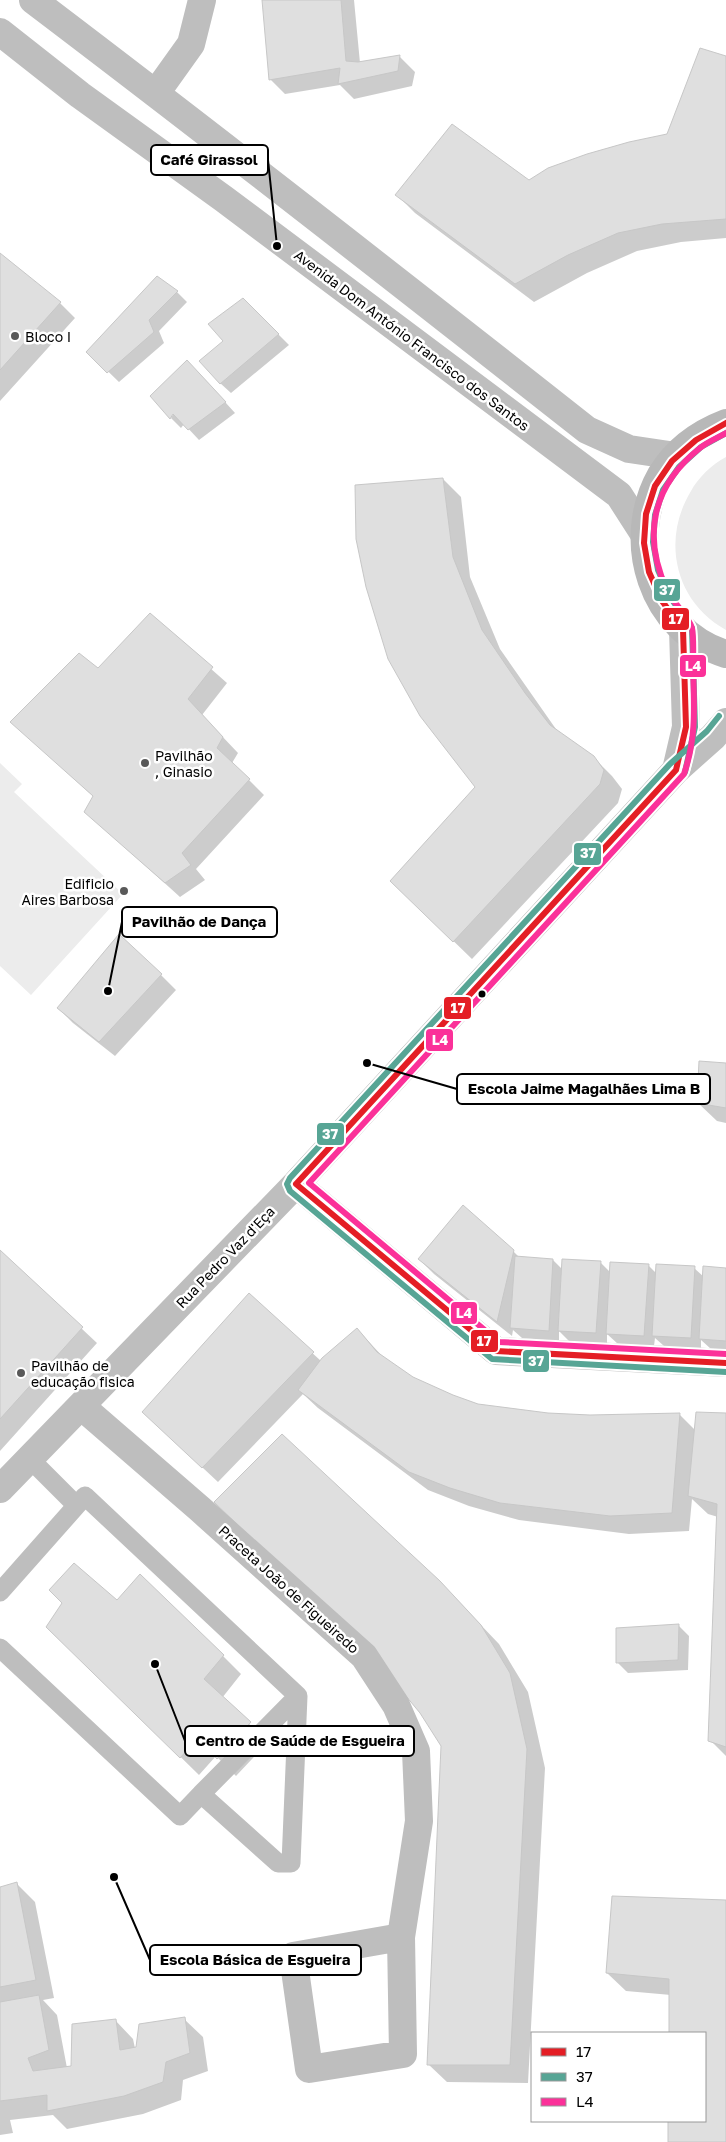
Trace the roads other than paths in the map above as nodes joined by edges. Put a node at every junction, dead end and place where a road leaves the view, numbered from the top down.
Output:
1 (33, 0) edge
2 (202, 0) edge
3 (0, 32) edge
4 (156, 93) junction
5 (726, 423) edge
6 (676, 456) junction
7 (644, 534) junction
8 (683, 629) junction
9 (726, 654) edge
10 (726, 722) edge
11 (676, 770) junction
12 (296, 1184) junction
13 (726, 1363) edge
14 (80, 1406) junction
15 (30, 1459) junction
16 (0, 1489) edge
17 (76, 1505) junction
18 (0, 1592) edge
19 (0, 1648) edge
20 (298, 1696) junction
21 (201, 1794) junction
22 (401, 1937) junction

1 - 4 street
2 - 4 street
3 - 7 street, Avenida Dom António Francisco dos Santos
4 - 6 street
5 - 6 main road
6 - 7 main road
7 - 8 main road
8 - 9 main road
8 - 11 street
10 - 11 street, Rua Pedro Vaz d'Eça
11 - 12 street, Rua Pedro Vaz d'Eça
12 - 13 street
12 - 14 street, Rua Pedro Vaz d'Eça
14 - 15 street, Rua Pedro Vaz d'Eça
14 - 22 street, Praceta João de Figueiredo
15 - 16 street, Rua Pedro Vaz d'Eça
15 - 17 lane
17 - 18 lane
17 - 20 lane
19 - 21 lane
20 - 21 lane
20 - 21 lane
22 - 22 street, Praceta João de Figueiredo

